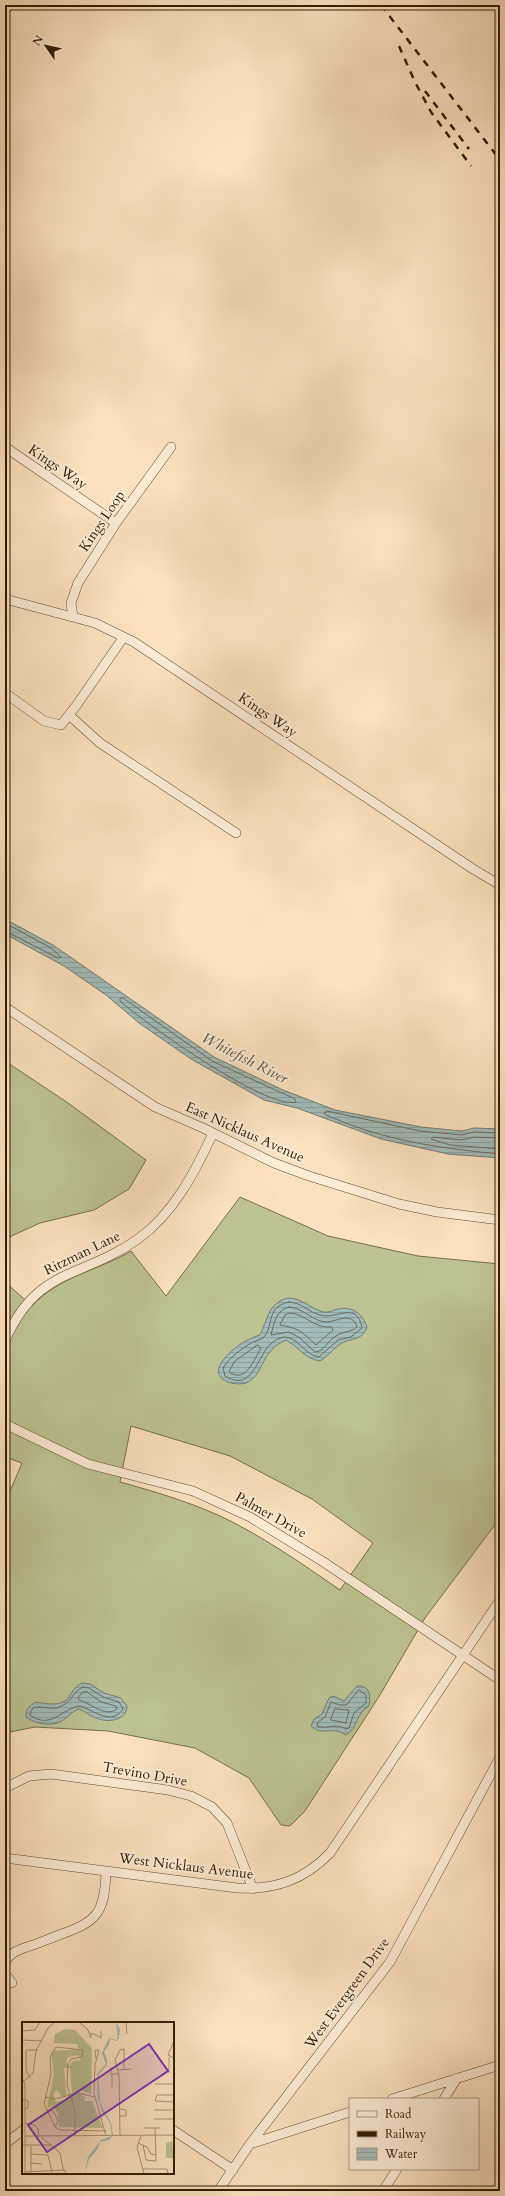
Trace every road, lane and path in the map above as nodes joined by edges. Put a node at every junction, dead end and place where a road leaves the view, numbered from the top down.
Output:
1 (171, 447) dead end
2 (5, 448) edge
3 (116, 523) junction
4 (5, 599) edge
5 (73, 617) junction
6 (123, 638) junction
7 (5, 693) edge
8 (69, 715) junction
9 (236, 833) dead end
10 (500, 885) edge
11 (5, 1007) edge
12 (213, 1133) junction
13 (500, 1220) edge
14 (5, 1341) edge
15 (5, 1424) edge
16 (500, 1600) edge
17 (463, 1655) junction
18 (500, 1680) edge
19 (500, 1757) edge
20 (5, 1788) edge
21 (5, 1858) edge
22 (106, 1871) junction
23 (254, 1889) junction
24 (5, 1962) edge
25 (5, 1974) edge
26 (12, 1983) dead end
27 (500, 2065) edge
28 (457, 2078) junction
29 (395, 2098) edge
30 (445, 2098) edge
31 (349, 2112) edge
32 (22, 2131) edge
33 (174, 2131) edge
34 (5, 2144) edge
35 (250, 2144) junction
36 (233, 2170) junction
37 (397, 2170) edge
38 (218, 2191) edge
39 (383, 2191) edge

1 - 3 street, Kings Loop
2 - 3 street, Kings Way
3 - 5 street, Kings Loop
4 - 5 street, Kings Way
5 - 6 street, Kings Way
6 - 8 street
6 - 10 street, Kings Way
7 - 8 street
8 - 9 street
11 - 12 street, East Nicklaus Avenue
12 - 13 street, East Nicklaus Avenue
12 - 14 street, Ritzman Lane
15 - 17 street, Palmer Drive
16 - 17 street
17 - 18 street, Palmer Drive
17 - 23 street, West Nicklaus Avenue
19 - 35 street, West Evergreen Drive
20 - 23 street, Trevino Drive
21 - 22 street, West Nicklaus Avenue
22 - 23 street, West Nicklaus Avenue
22 - 24 street
25 - 26 street
27 - 28 street
28 - 29 street
28 - 30 street
31 - 35 street
32 - 34 street
33 - 36 street
35 - 36 street, West Evergreen Drive
36 - 38 street, West Evergreen Drive
37 - 39 street

